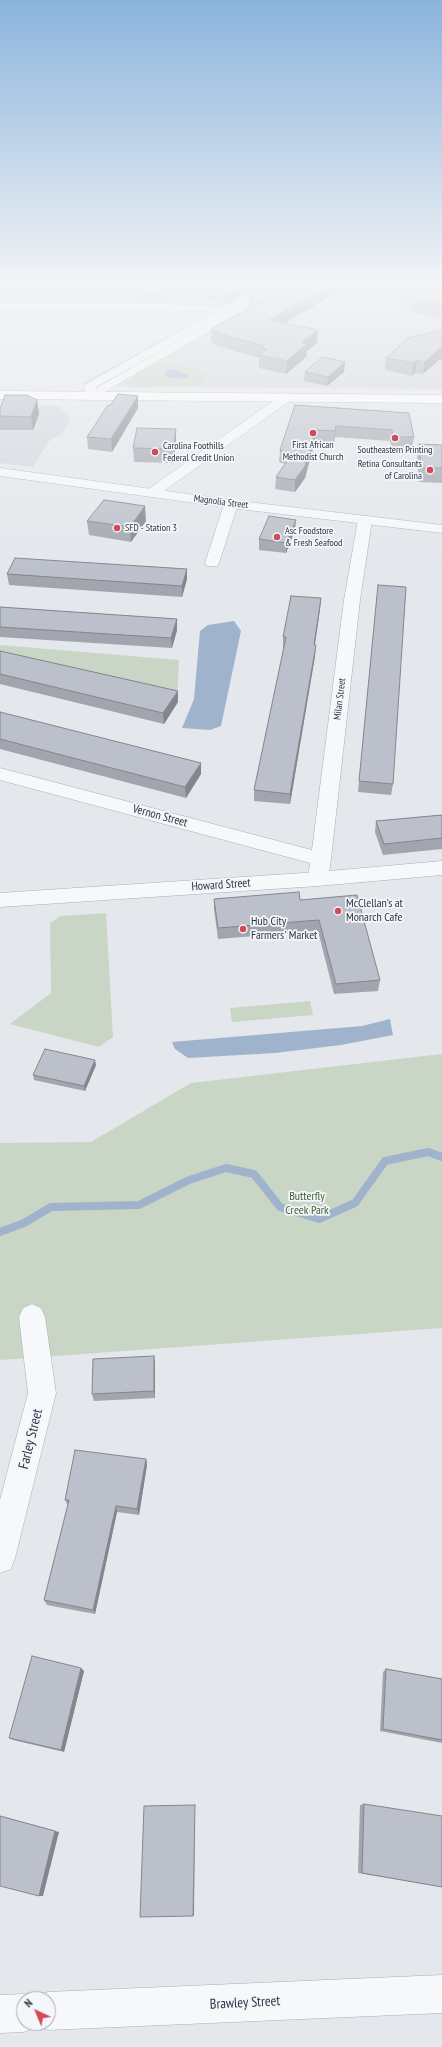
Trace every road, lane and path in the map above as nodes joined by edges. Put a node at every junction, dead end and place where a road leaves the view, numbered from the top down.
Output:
1 (105, 378) edge
2 (123, 378) edge
3 (0, 395) edge
4 (92, 395) junction
5 (287, 398) junction
6 (442, 399) edge
7 (0, 472) edge
8 (152, 493) junction
9 (231, 504) junction
10 (365, 520) junction
11 (442, 529) edge
12 (212, 563) dead end
13 (0, 774) edge
14 (321, 859) junction
15 (442, 868) edge
16 (318, 879) junction
17 (0, 900) edge
18 (32, 1318) dead end
19 (0, 1558) edge
20 (442, 1994) edge
21 (56, 2012) edge
22 (16, 2013) edge
23 (0, 2014) edge

1 - 4 street
2 - 4 street
3 - 4 main road
4 - 5 main road
5 - 6 main road
5 - 8 street
7 - 8 street, Magnolia Street
8 - 9 street, Magnolia Street
9 - 10 street, Magnolia Street
9 - 12 street
10 - 11 street, Magnolia Street
10 - 14 street, Milan Street
13 - 14 street, Vernon Street
14 - 16 street, Milan Street
15 - 16 street, Howard Street
16 - 17 street, Howard Street
18 - 19 street, Farley Street
20 - 21 street, Brawley Street
22 - 23 street

